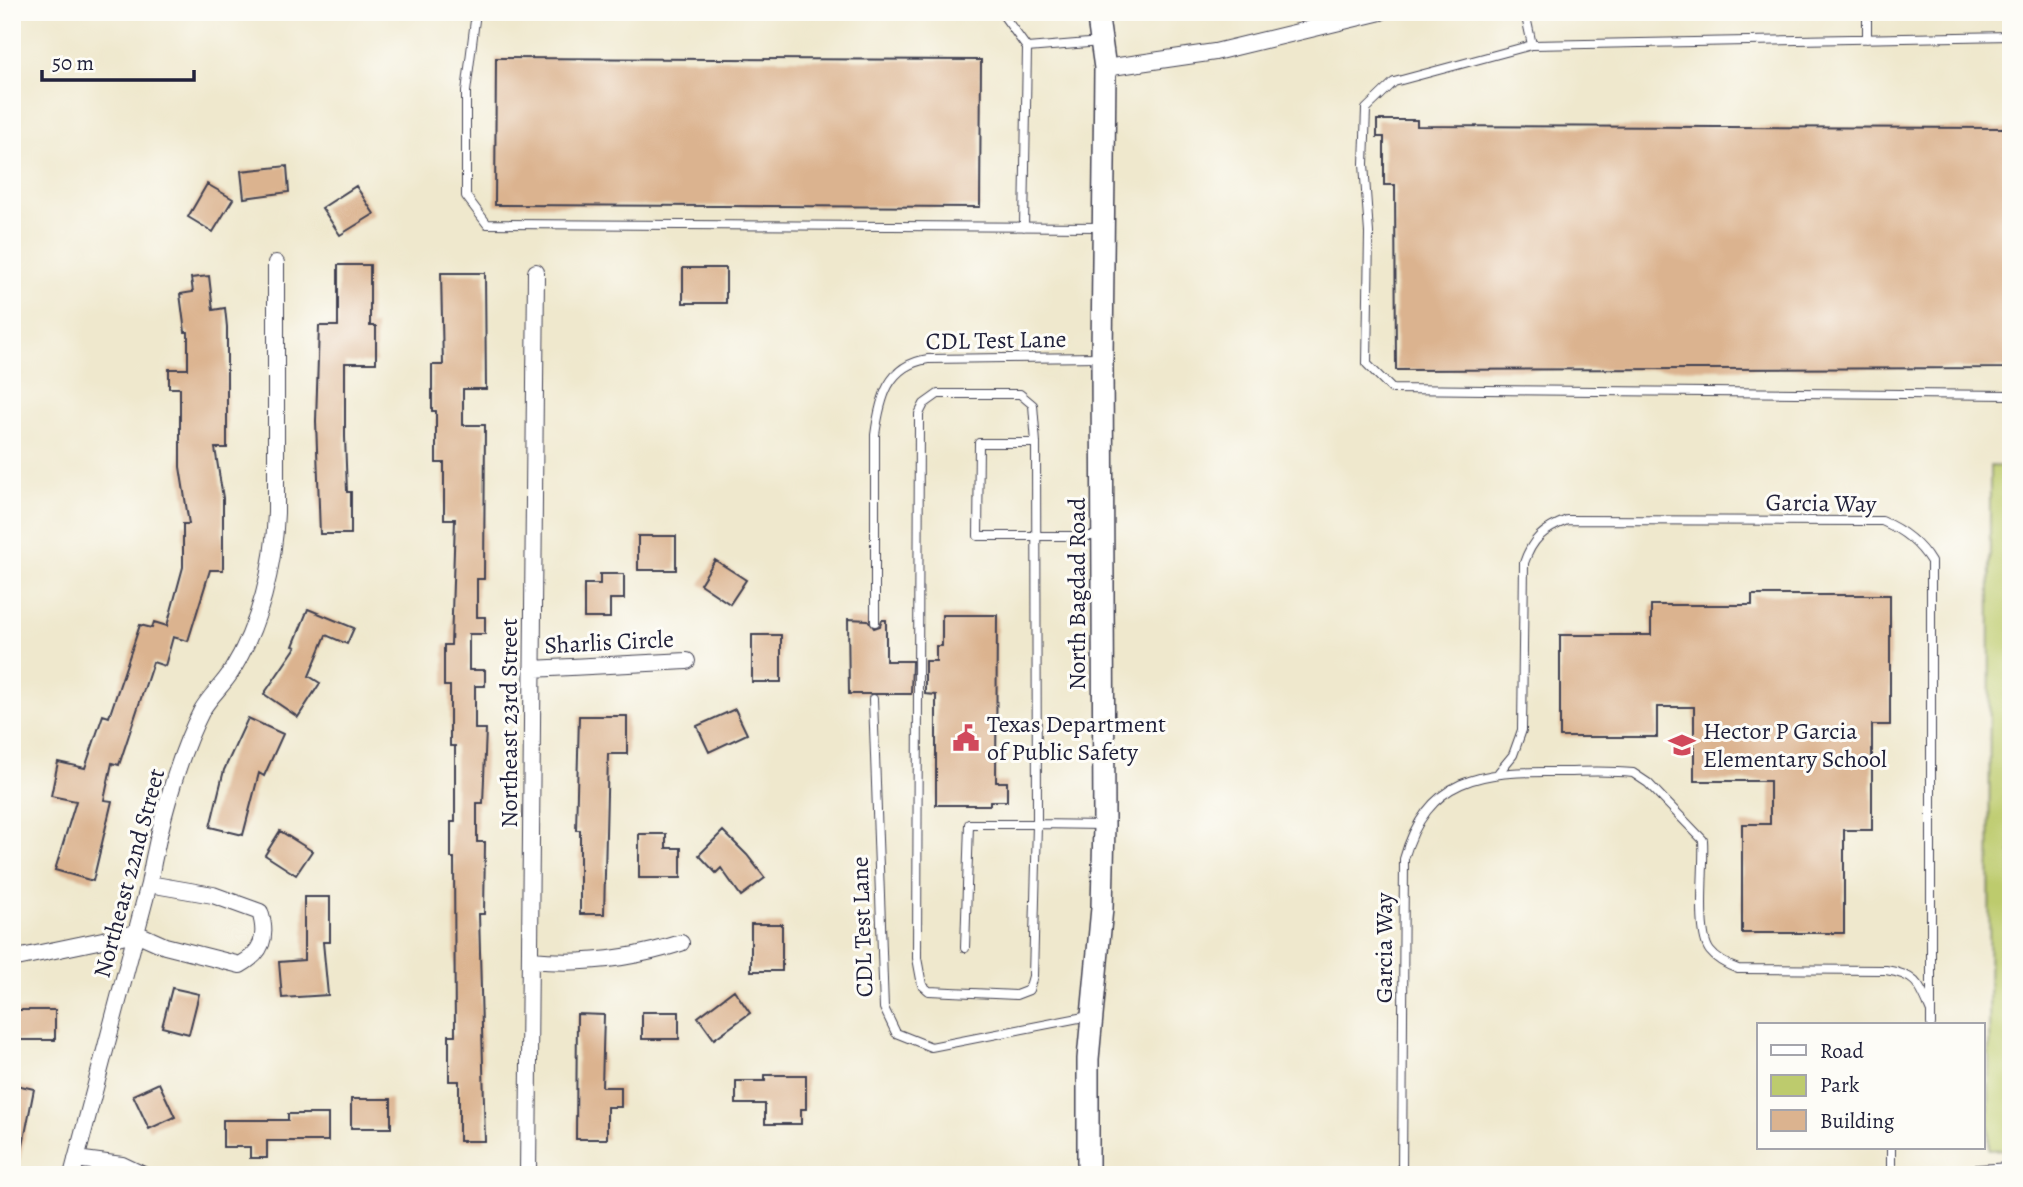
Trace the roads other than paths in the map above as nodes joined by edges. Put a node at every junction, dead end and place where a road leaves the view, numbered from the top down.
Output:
1 (476, 12) edge
2 (1002, 12) edge
3 (1097, 12) edge
4 (1381, 12) edge
5 (1525, 12) edge
6 (1867, 12) edge
7 (2011, 36) edge
8 (1867, 39) junction
9 (1101, 42) junction
10 (1532, 45) junction
11 (1027, 47) junction
12 (1105, 68) junction
13 (1024, 227) junction
14 (1104, 227) junction
15 (276, 263) dead end
16 (536, 272) dead end
17 (1102, 357) junction
18 (2011, 395) edge
19 (1036, 443) junction
20 (1037, 536) junction
21 (1103, 536) junction
22 (875, 622) dead end
23 (688, 661) dead end
24 (532, 668) junction
25 (873, 699) dead end
26 (1499, 772) junction
27 (1037, 824) junction
28 (1104, 825) junction
29 (149, 884) junction
30 (136, 933) junction
31 (681, 943) dead end
32 (965, 948) dead end
33 (12, 959) edge
34 (531, 960) junction
35 (1931, 1012) junction
36 (1092, 1015) junction
37 (1931, 1023) edge
38 (1891, 1148) edge
39 (76, 1158) junction
40 (2011, 1171) edge
41 (72, 1175) edge
42 (143, 1175) edge
43 (528, 1175) edge
44 (1087, 1175) edge
45 (1402, 1175) edge
46 (1891, 1175) edge
47 (1946, 1175) edge

1 - 13 lane
2 - 11 lane
3 - 9 street, North Bagdad Road
4 - 12 street
5 - 10 lane
6 - 8 lane
7 - 8 lane
8 - 10 lane
9 - 11 lane
9 - 12 street, North Bagdad Road
10 - 18 lane
11 - 13 lane
12 - 14 street, North Bagdad Road
13 - 14 lane
14 - 17 street, North Bagdad Road
15 - 29 street, Northeast 22nd Street
16 - 24 street, Northeast 23rd Street
17 - 21 street, North Bagdad Road
17 - 22 lane, CDL Test Lane
19 - 20 lane
19 - 20 lane
19 - 27 lane
20 - 21 lane
20 - 27 lane
21 - 28 street, North Bagdad Road
23 - 24 street, Sharlis Circle
24 - 34 street, Northeast 23rd Street
25 - 36 lane, CDL Test Lane
26 - 35 lane, Garcia Way
26 - 35 lane, Garcia Way
26 - 45 lane, Garcia Way
27 - 28 lane
27 - 32 lane
28 - 36 street, North Bagdad Road
29 - 30 street, Northeast 22nd Street
29 - 30 street
30 - 33 street
30 - 39 street, Northeast 22nd Street
31 - 34 street
34 - 43 street, Northeast 23rd Street
35 - 37 lane, Garcia Way
36 - 44 street, North Bagdad Road
38 - 46 lane
39 - 41 street, Northeast 22nd Street
39 - 42 street
40 - 47 street

